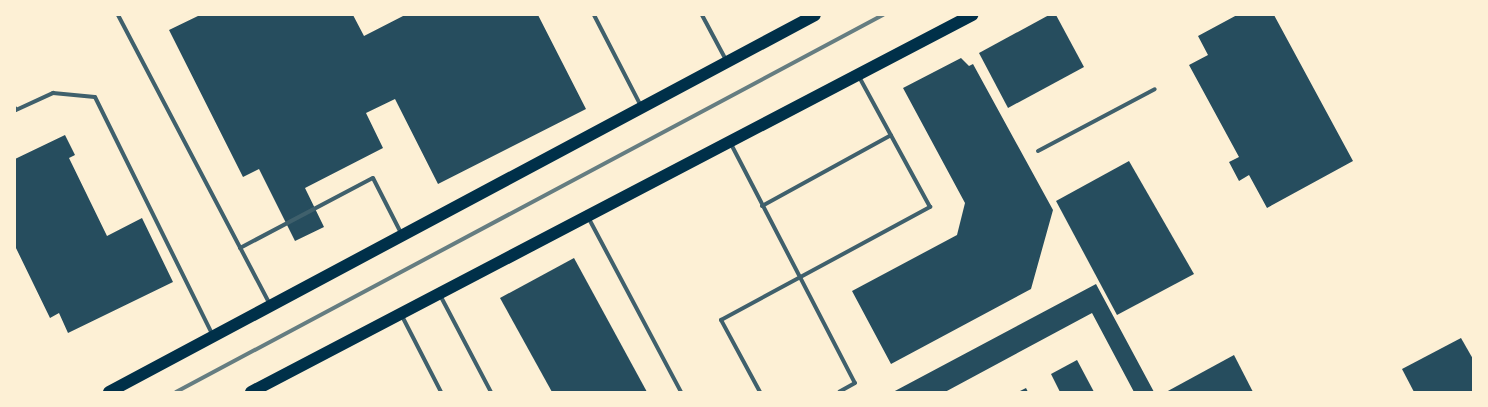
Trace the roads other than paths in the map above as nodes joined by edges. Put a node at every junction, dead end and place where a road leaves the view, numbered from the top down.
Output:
1 (126, 15) edge
2 (594, 15) edge
3 (702, 15) edge
4 (815, 15) edge
5 (972, 15) edge
6 (119, 17) edge
7 (727, 62) junction
8 (858, 75) junction
9 (1155, 89) dead end
10 (15, 108) edge
11 (642, 108) junction
12 (891, 135) junction
13 (730, 142) junction
14 (1038, 151) dead end
15 (762, 206) junction
16 (587, 216) junction
17 (402, 235) junction
18 (240, 248) junction
19 (799, 277) junction
20 (439, 294) junction
21 (271, 306) junction
22 (400, 314) junction
23 (212, 336) junction
24 (109, 392) edge
25 (251, 392) edge
26 (441, 392) edge
27 (491, 392) edge
28 (681, 392) edge
29 (760, 392) edge
30 (839, 392) edge

1 - 6 lane
2 - 11 lane
3 - 7 lane
4 - 7 main road
5 - 8 main road
6 - 18 lane
7 - 11 main road
8 - 12 lane
8 - 13 main road
9 - 14 lane
10 - 23 lane
11 - 17 main road
12 - 15 lane
12 - 19 lane
13 - 15 lane
13 - 16 main road
15 - 19 lane
16 - 20 main road
16 - 28 lane
17 - 18 lane
17 - 21 main road
18 - 21 lane
19 - 29 lane
19 - 30 lane
20 - 22 main road
20 - 27 lane
21 - 23 main road
22 - 25 main road
22 - 26 lane
23 - 24 main road

